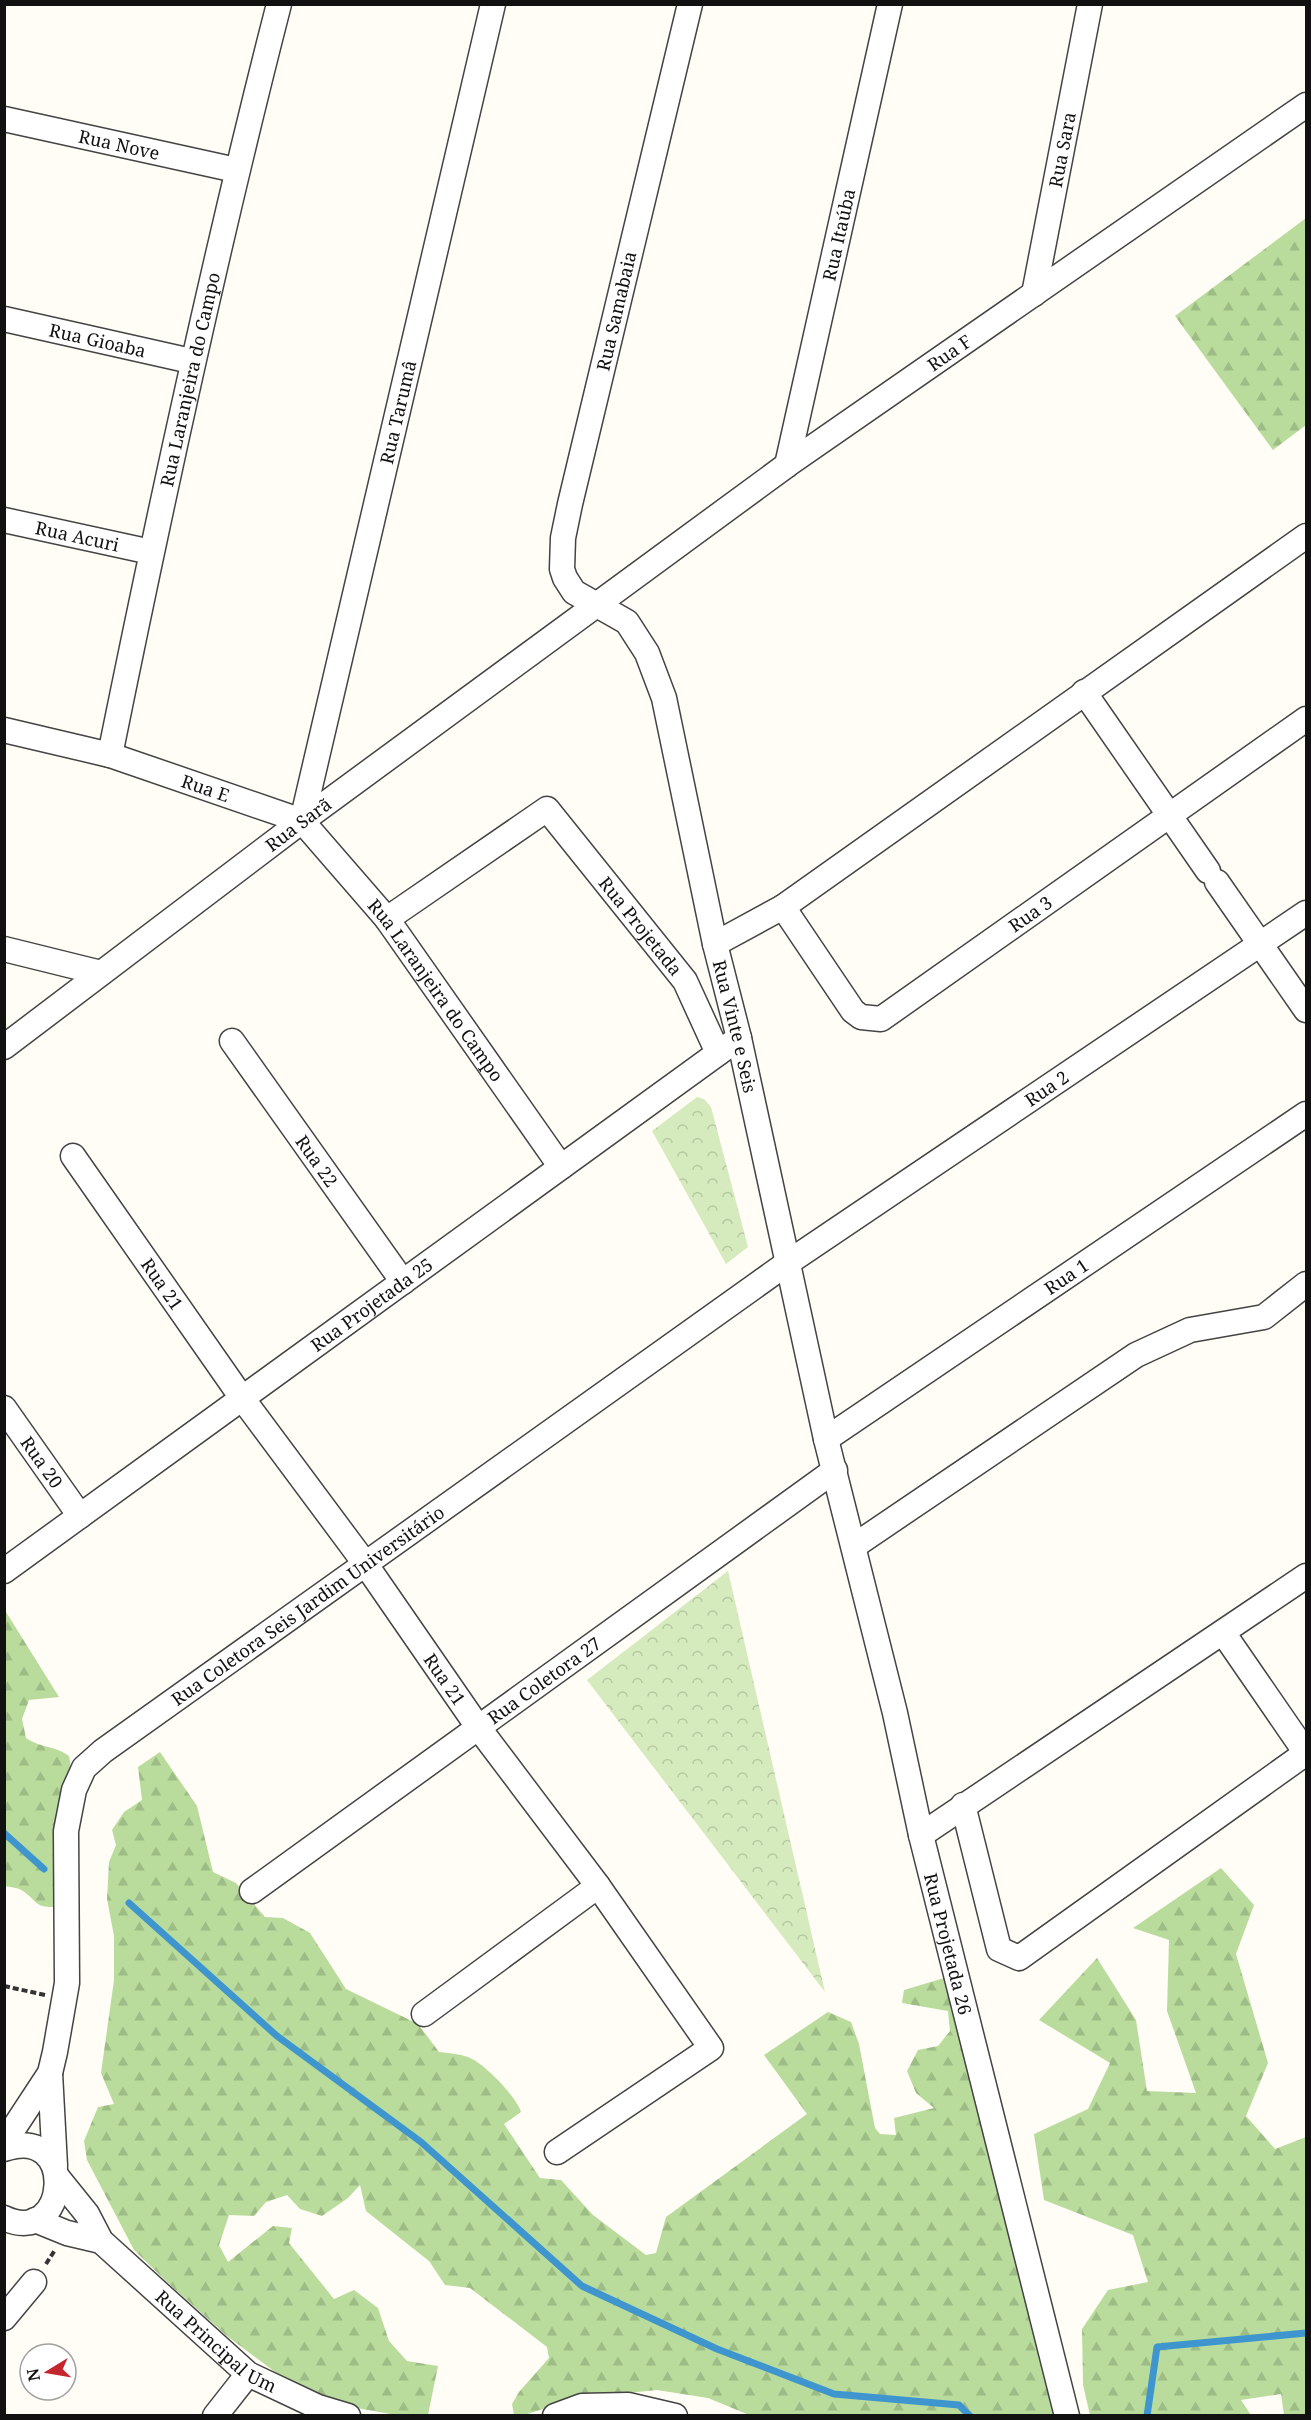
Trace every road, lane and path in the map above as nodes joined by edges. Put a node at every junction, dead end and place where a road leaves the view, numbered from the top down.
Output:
1 (279, 4) edge
2 (493, 4) edge
3 (690, 4) edge
4 (890, 4) edge
5 (1090, 4) edge
6 (1306, 105) edge
7 (4, 119) edge
8 (236, 170) junction
9 (1034, 294) junction
10 (4, 320) edge
11 (191, 361) junction
12 (788, 465) junction
13 (4, 520) edge
14 (1306, 536) edge
15 (151, 552) junction
16 (595, 605) junction
17 (1084, 692) junction
18 (1306, 719) edge
19 (4, 730) edge
20 (110, 755) junction
21 (1170, 816) junction
22 (302, 821) junction
23 (783, 907) junction
24 (1306, 913) edge
25 (387, 919) junction
26 (715, 944) junction
27 (1262, 945) junction
28 (4, 949) edge
29 (101, 973) junction
30 (1306, 1010) edge
31 (739, 1038) junction
32 (232, 1041) dead end
33 (4, 1047) edge
34 (718, 1053) junction
35 (1306, 1114) edge
36 (73, 1156) dead end
37 (561, 1167) junction
38 (786, 1264) junction
39 (403, 1282) junction
40 (1306, 1284) edge
41 (242, 1398) junction
42 (4, 1408) edge
43 (826, 1439) junction
44 (835, 1470) junction
45 (80, 1516) junction
46 (854, 1546) junction
47 (364, 1563) junction
48 (4, 1571) edge
49 (1306, 1576) edge
50 (1224, 1634) junction
51 (478, 1727) junction
52 (1306, 1753) edge
53 (963, 1805) junction
54 (921, 1835) junction
55 (598, 1886) junction
56 (252, 1891) dead end
57 (4, 1986) edge
58 (64, 2000) junction
59 (424, 2014) dead end
60 (50, 2073) junction
61 (4, 2143) edge
62 (4, 2149) edge
63 (557, 2152) dead end
64 (57, 2172) junction
65 (36, 2220) junction
66 (6, 2221) edge
67 (67, 2233) junction
68 (101, 2241) junction
69 (34, 2282) joint
70 (4, 2318) edge
71 (248, 2374) junction
72 (215, 2415) edge
73 (348, 2415) edge
74 (555, 2415) edge
75 (675, 2415) edge
76 (1067, 2415) edge

1 - 8 street, Rua Laranjeira do Campo
2 - 22 street, Rua Tarumâ
3 - 16 street, Rua Samabaia
4 - 12 street, Rua Itaúba
5 - 9 street, Rua Sara
6 - 9 street, Rua F
7 - 8 street, Rua Nove
8 - 11 street, Rua Laranjeira do Campo
9 - 12 street, Rua F
10 - 11 street, Rua Gioaba
11 - 15 street, Rua Laranjeira do Campo
12 - 16 street, Rua F
13 - 15 street, Rua Acuri
14 - 17 street
15 - 20 street, Rua Laranjeira do Campo
16 - 22 street, Rua Sarã
16 - 26 street, Rua Vinte e Seis
17 - 21 street
17 - 23 street
18 - 21 street, Rua 3
19 - 20 street, Rua E
20 - 22 street, Rua E
21 - 23 street, Rua 3
21 - 27 street
22 - 25 street, Rua Laranjeira do Campo
22 - 29 street, Rua Sarã
23 - 26 street
24 - 27 street, Rua 2
25 - 34 street, Rua Projetada
25 - 37 street, Rua Laranjeira do Campo
26 - 31 street, Rua Vinte e Seis
27 - 30 street
27 - 38 street, Rua 2
28 - 29 street
29 - 33 street, Rua Sarã
31 - 34 street, Rua Projetada 25
31 - 38 street, Rua Vinte e Seis
32 - 39 street, Rua 22
34 - 37 street, Rua Projetada 25
35 - 43 street, Rua 1
36 - 41 street, Rua 21
37 - 39 street, Rua Projetada 25
38 - 43 street, Rua Vinte e Seis
38 - 47 street, Rua Coletora Seis Jardim Universitário
39 - 41 street, Rua Projetada 25
40 - 46 street
41 - 45 street, Rua Projetada 25
41 - 47 street, Rua 21
42 - 45 street, Rua 20
43 - 44 street, Rua Vinte e Seis
44 - 46 street, Rua Projetada 26
44 - 51 street, Rua Coletora 27
45 - 48 street, Rua Projetada 25
46 - 54 street, Rua Projetada 26
47 - 51 street, Rua 21
47 - 58 street, Rua Coletora Seis Jardim Universitário
49 - 50 street
50 - 52 street
50 - 53 street
51 - 55 street, Rua 21
51 - 56 street, Rua Coletora 27
52 - 53 street
53 - 54 street
54 - 76 street, Rua Projetada 26
55 - 59 street
55 - 63 street, Rua 21
57 - 58 path
58 - 60 street, Rua Coletora Seis Jardim Universitário
60 - 61 street
60 - 64 street
62 - 64 street, Rua Principal Um
64 - 65 street
64 - 68 street, Rua Principal Um
65 - 66 street
65 - 67 street, Rua Principal Um
67 - 68 street, Rua Principal Um
67 - 69 path
68 - 71 street, Rua Principal Um
69 - 70 street
71 - 72 street
71 - 73 street, Rua Principal Um
74 - 75 street

